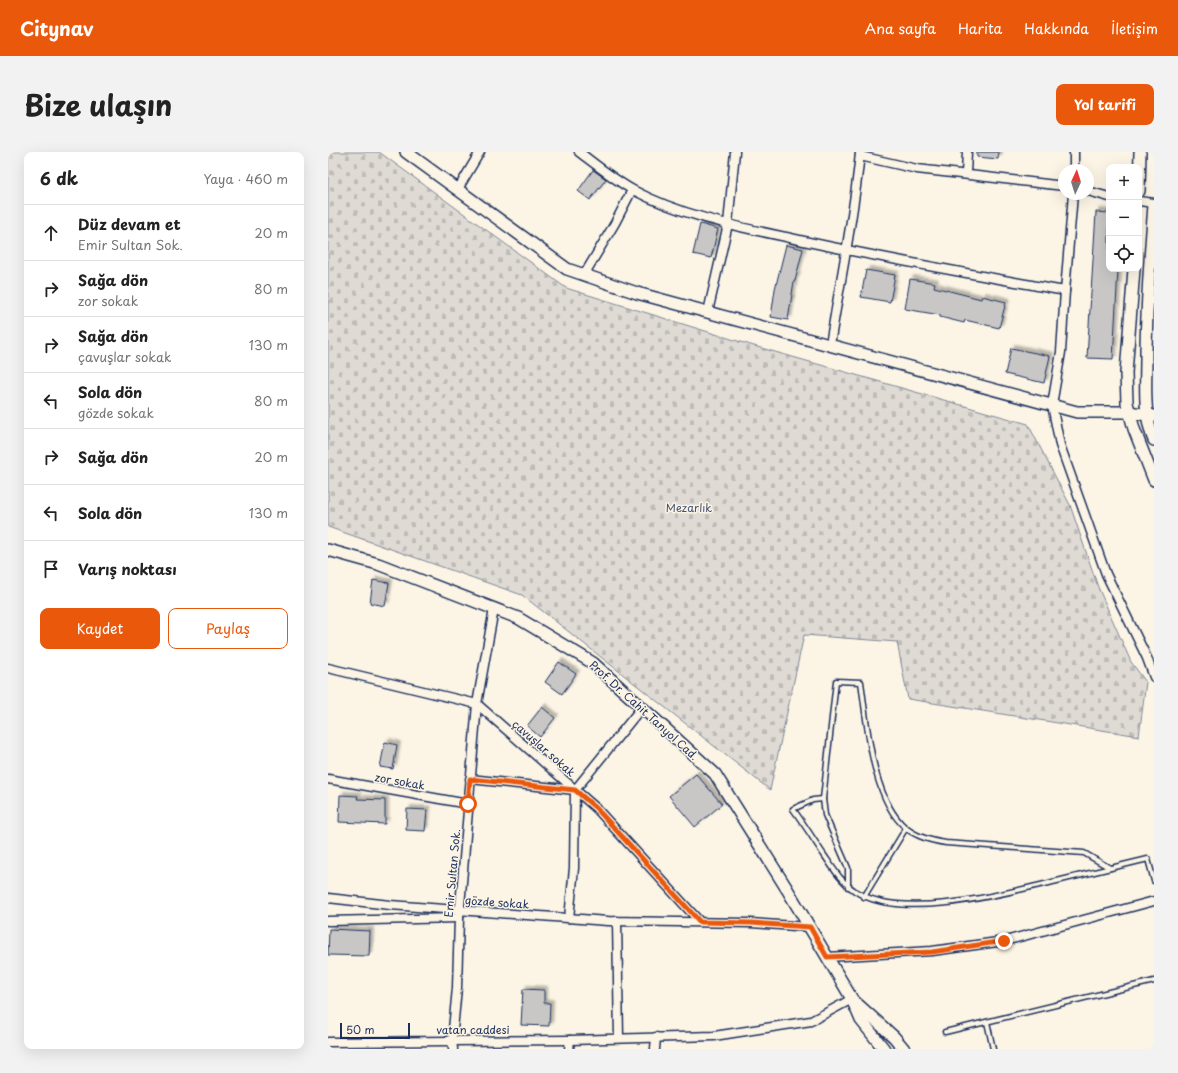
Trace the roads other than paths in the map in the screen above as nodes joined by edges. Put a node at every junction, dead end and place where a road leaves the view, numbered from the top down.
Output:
1 (406, 152) edge
2 (480, 152) edge
3 (579, 152) edge
4 (735, 152) edge
5 (967, 152) edge
6 (1074, 152) edge
7 (1140, 152) edge
8 (860, 154) edge
9 (1074, 164) edge
10 (1140, 164) edge
11 (966, 174) junction
12 (1058, 185) edge
13 (458, 189) junction
14 (632, 190) junction
15 (1094, 193) edge
16 (1106, 197) edge
17 (1073, 200) edge
18 (1142, 202) edge
19 (1154, 204) edge
20 (728, 224) junction
21 (846, 251) junction
22 (1134, 272) edge
23 (584, 275) junction
24 (1065, 291) junction
25 (708, 312) junction
26 (830, 345) junction
27 (1052, 405) junction
28 (1129, 412) junction
29 (1151, 416) edge
30 (1154, 440) edge
31 (1154, 480) edge
32 (328, 550) edge
33 (494, 609) junction
34 (328, 668) edge
35 (1154, 678) edge
36 (477, 704) junction
37 (642, 707) junction
38 (328, 779) edge
39 (470, 779) junction
40 (575, 790) junction
41 (823, 799) junction
42 (468, 804) junction
43 (906, 828) junction
44 (1110, 868) junction
45 (1154, 881) edge
46 (848, 887) junction
47 (864, 897) junction
48 (328, 898) edge
49 (1154, 901) edge
50 (460, 914) junction
51 (569, 918) junction
52 (328, 921) edge
53 (618, 921) junction
54 (700, 922) junction
55 (810, 927) junction
56 (827, 957) junction
57 (1154, 981) edge
58 (852, 999) junction
59 (987, 1022) junction
60 (945, 1032) dead end
61 (656, 1037) junction
62 (619, 1038) junction
63 (570, 1040) junction
64 (328, 1042) edge
65 (453, 1045) edge
66 (569, 1049) edge
67 (655, 1049) edge
68 (884, 1049) edge
69 (904, 1049) edge
70 (994, 1049) edge

1 - 13 street
2 - 13 street
3 - 14 street
4 - 20 street
5 - 11 street
6 - 9 street
7 - 10 street
8 - 11 street
8 - 21 street
11 - 12 street
13 - 23 street
14 - 20 street
14 - 23 street
15 - 16 street
17 - 24 street
18 - 19 street
19 - 29 street
20 - 21 street
20 - 25 street
21 - 24 street
21 - 26 street
22 - 28 street
23 - 25 street
24 - 27 street
25 - 26 street
26 - 27 street
27 - 28 street
27 - 35 street
28 - 29 street
28 - 31 street
29 - 30 street
32 - 33 street, Prof. Dr. Cahit Tanyol Cad.
33 - 36 street, Emir Sultan Sok.
33 - 37 street, Prof. Dr. Cahit Tanyol Cad.
34 - 36 street, çavuşlar sokak
36 - 39 street, Emir Sultan Sok.
36 - 40 street, çavuşlar sokak
37 - 40 street
37 - 55 street, Prof. Dr. Cahit Tanyol Cad.
38 - 42 street, zor sokak
39 - 40 street
39 - 42 street, Emir Sultan Sok.
40 - 51 street
40 - 54 street, çavuşlar sokak
41 - 43 lane
41 - 46 lane
41 - 46 lane
42 - 50 street, Emir Sultan Sok.
43 - 44 lane
43 - 47 lane
44 - 45 lane
44 - 47 lane
46 - 47 lane
48 - 50 street, gözde sokak
49 - 56 street
50 - 51 street, gözde sokak
50 - 52 street, gözde sokak
50 - 65 street, Emir Sultan Sok.
51 - 53 street, gözde sokak
53 - 54 street, gözde sokak
53 - 62 street
54 - 55 street, gözde sokak
55 - 56 street, Prof. Dr. Cahit Tanyol Cad.
56 - 58 street, Prof. Dr. Cahit Tanyol Cad.
57 - 59 lane
58 - 61 street, vatan caddesi
58 - 68 street
58 - 69 street
59 - 60 lane
59 - 70 lane
61 - 62 street, vatan caddesi
61 - 67 street
62 - 63 street, vatan caddesi
63 - 65 street, vatan caddesi
63 - 66 street
64 - 65 street, vatan caddesi

